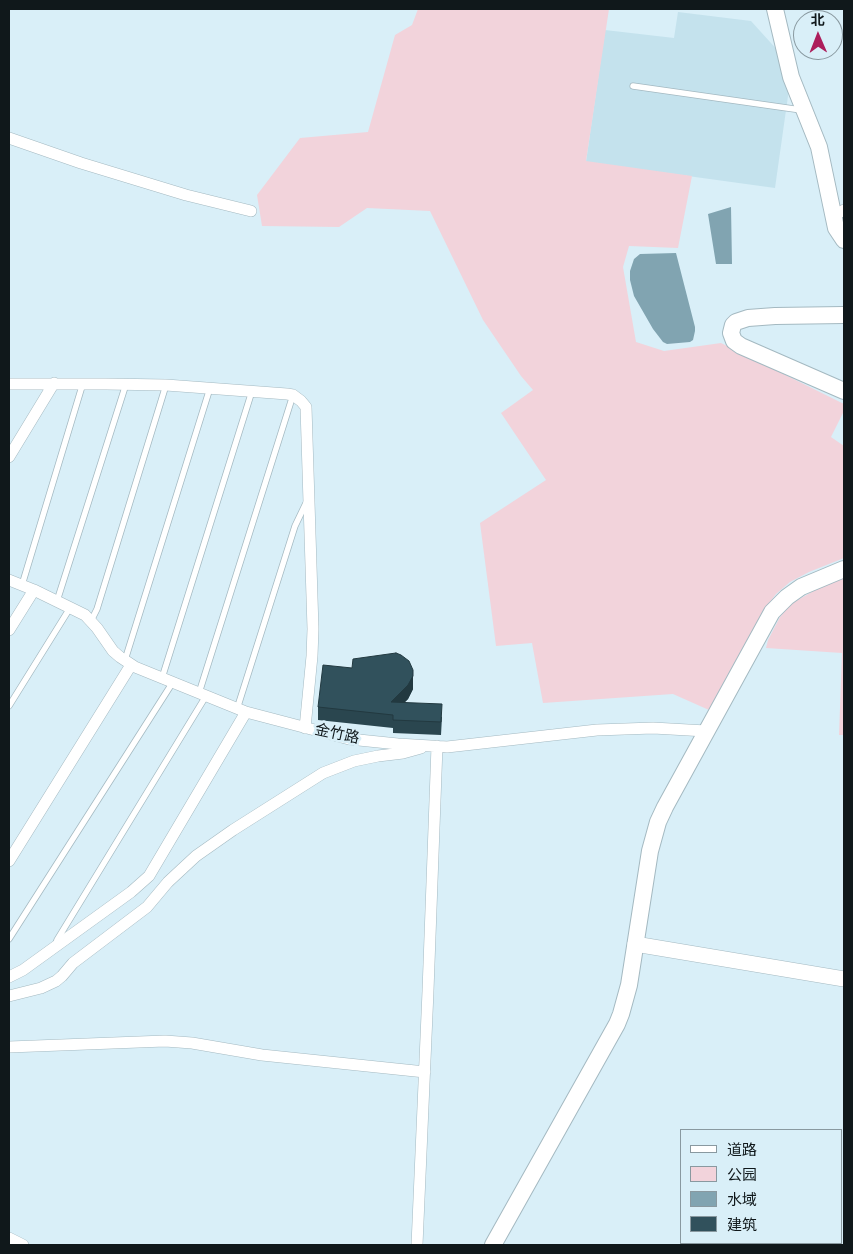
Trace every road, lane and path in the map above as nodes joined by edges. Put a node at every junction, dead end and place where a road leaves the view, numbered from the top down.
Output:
1 (775, 9) edge
2 (633, 86) dead end
3 (805, 110) junction
4 (9, 138) edge
5 (251, 211) dead end
6 (839, 213) edge
7 (844, 240) edge
8 (844, 315) edge
9 (54, 383) junction
10 (9, 384) edge
11 (82, 384) junction
12 (126, 384) junction
13 (166, 385) junction
14 (210, 388) junction
15 (844, 390) edge
16 (252, 391) junction
17 (293, 395) junction
18 (9, 457) edge
19 (308, 497) junction
20 (844, 569) edge
21 (9, 580) edge
22 (22, 585) junction
23 (34, 590) junction
24 (58, 601) junction
25 (70, 608) junction
26 (91, 621) junction
27 (9, 630) edge
28 (128, 662) junction
29 (168, 680) junction
30 (203, 694) junction
31 (9, 706) edge
32 (242, 710) junction
33 (305, 728) junction
34 (706, 732) junction
35 (433, 746) junction
36 (9, 861) edge
37 (9, 939) edge
38 (635, 944) junction
39 (55, 946) junction
40 (9, 977) edge
41 (844, 979) edge
42 (9, 996) edge
43 (9, 1047) edge
44 (425, 1072) junction
45 (9, 1238) edge
46 (23, 1245) edge
47 (417, 1245) edge
48 (493, 1245) edge

1 - 3 main road
2 - 3 lane
3 - 6 main road
4 - 5 street
6 - 7 main road
8 - 15 main road
9 - 10 street
9 - 11 street
9 - 18 street
11 - 12 street
11 - 22 lane
12 - 13 street
12 - 24 lane
13 - 14 street
13 - 26 lane
14 - 16 street
14 - 28 lane
16 - 17 street
16 - 29 lane
17 - 19 street
17 - 30 lane
19 - 32 lane
19 - 33 street
20 - 34 main road
21 - 22 street, 金竹路
22 - 23 street, 金竹路
23 - 24 street, 金竹路
23 - 27 street
24 - 25 street, 金竹路
25 - 26 street, 金竹路
25 - 31 lane
26 - 28 street, 金竹路
28 - 29 street, 金竹路
28 - 36 street
29 - 30 street, 金竹路
29 - 37 lane
30 - 32 street, 金竹路
30 - 39 lane
32 - 33 street, 金竹路
32 - 39 street
33 - 35 street, 金竹路
34 - 35 street, 金竹路
34 - 38 main road
35 - 42 street
35 - 44 street
38 - 41 street
38 - 48 main road
39 - 40 street
43 - 44 street
44 - 47 street
45 - 46 street

